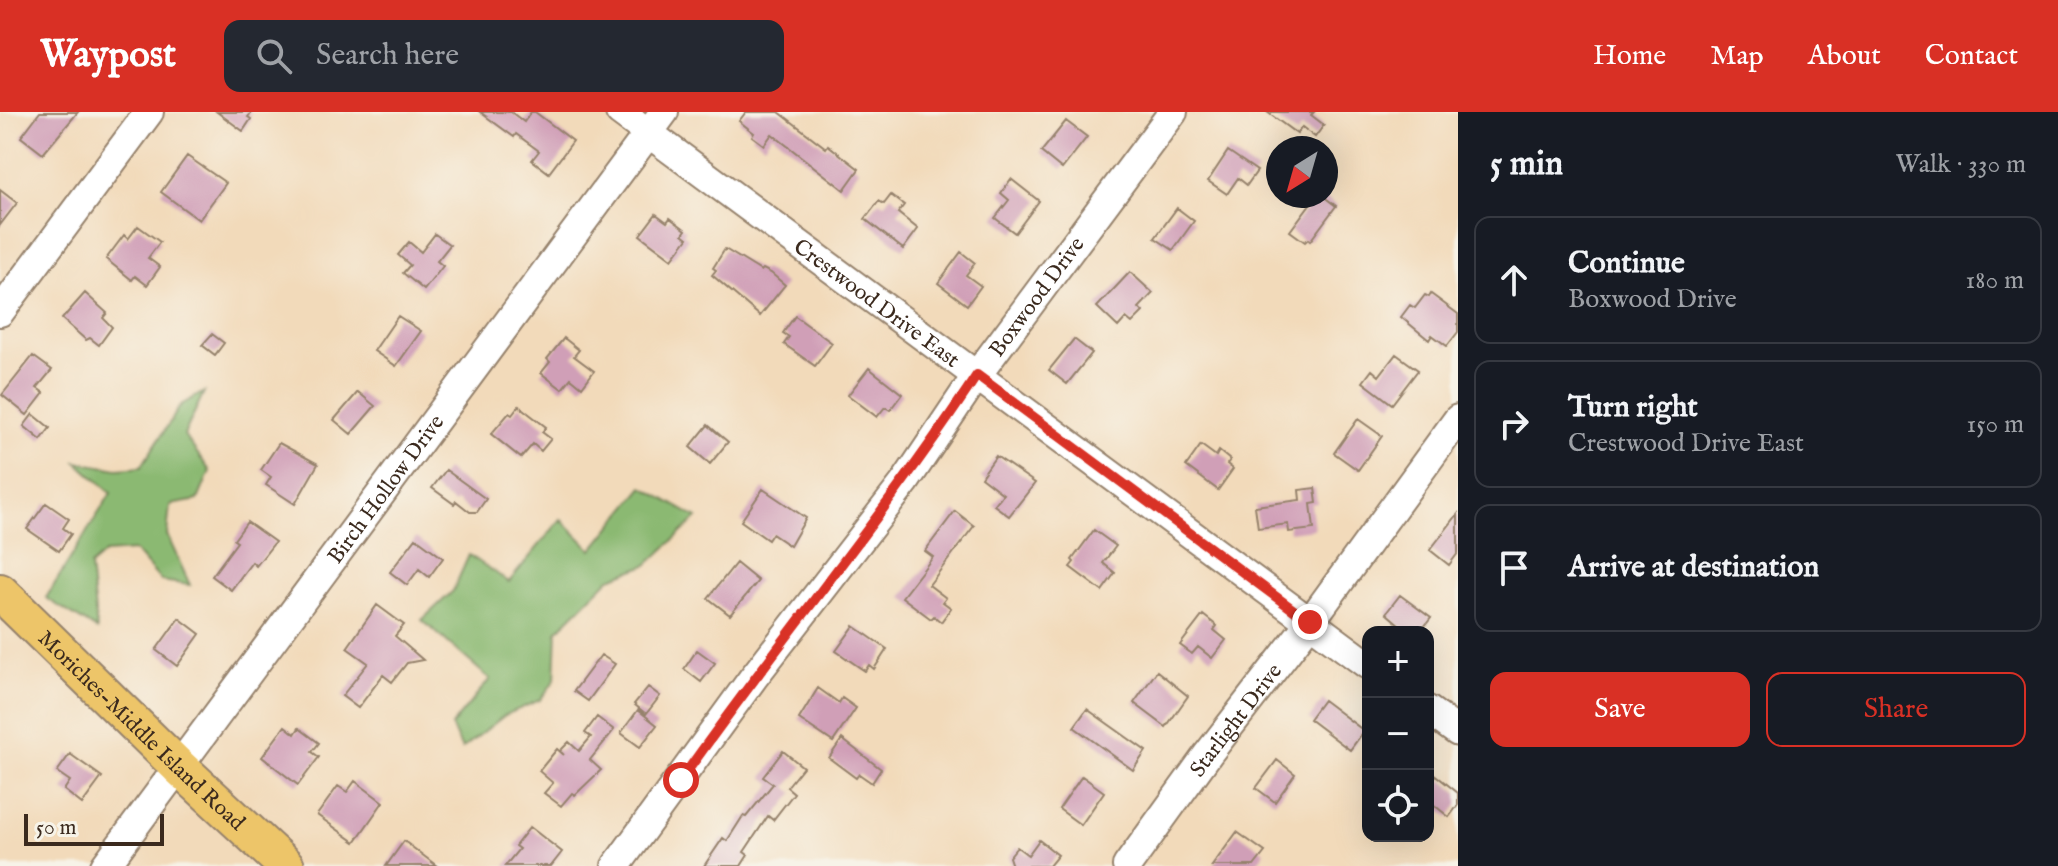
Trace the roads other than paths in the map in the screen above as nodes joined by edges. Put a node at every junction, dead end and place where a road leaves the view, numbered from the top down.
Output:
1 (149, 112) edge
2 (620, 112) edge
3 (1173, 112) edge
4 (656, 123) edge
5 (0, 312) edge
6 (977, 375) junction
7 (1458, 419) edge
8 (0, 592) edge
9 (1310, 622) junction
10 (1362, 661) edge
11 (1434, 714) edge
12 (1458, 732) edge
13 (178, 766) junction
14 (105, 866) edge
15 (286, 866) edge
16 (616, 866) edge
17 (1127, 866) edge

1 - 5 street
2 - 4 street, Crestwood Drive East
3 - 6 street, Boxwood Drive
4 - 6 street, Crestwood Drive East
4 - 13 street, Birch Hollow Drive
6 - 9 street, Crestwood Drive East
6 - 16 street, Boxwood Drive
7 - 9 street, Starlight Drive
8 - 13 main road, Moriches-Middle Island Road
9 - 10 street, Crestwood Drive East
9 - 17 street, Starlight Drive
11 - 12 street
13 - 14 street, Birch Hollow Drive
13 - 15 main road, Moriches-Middle Island Road

